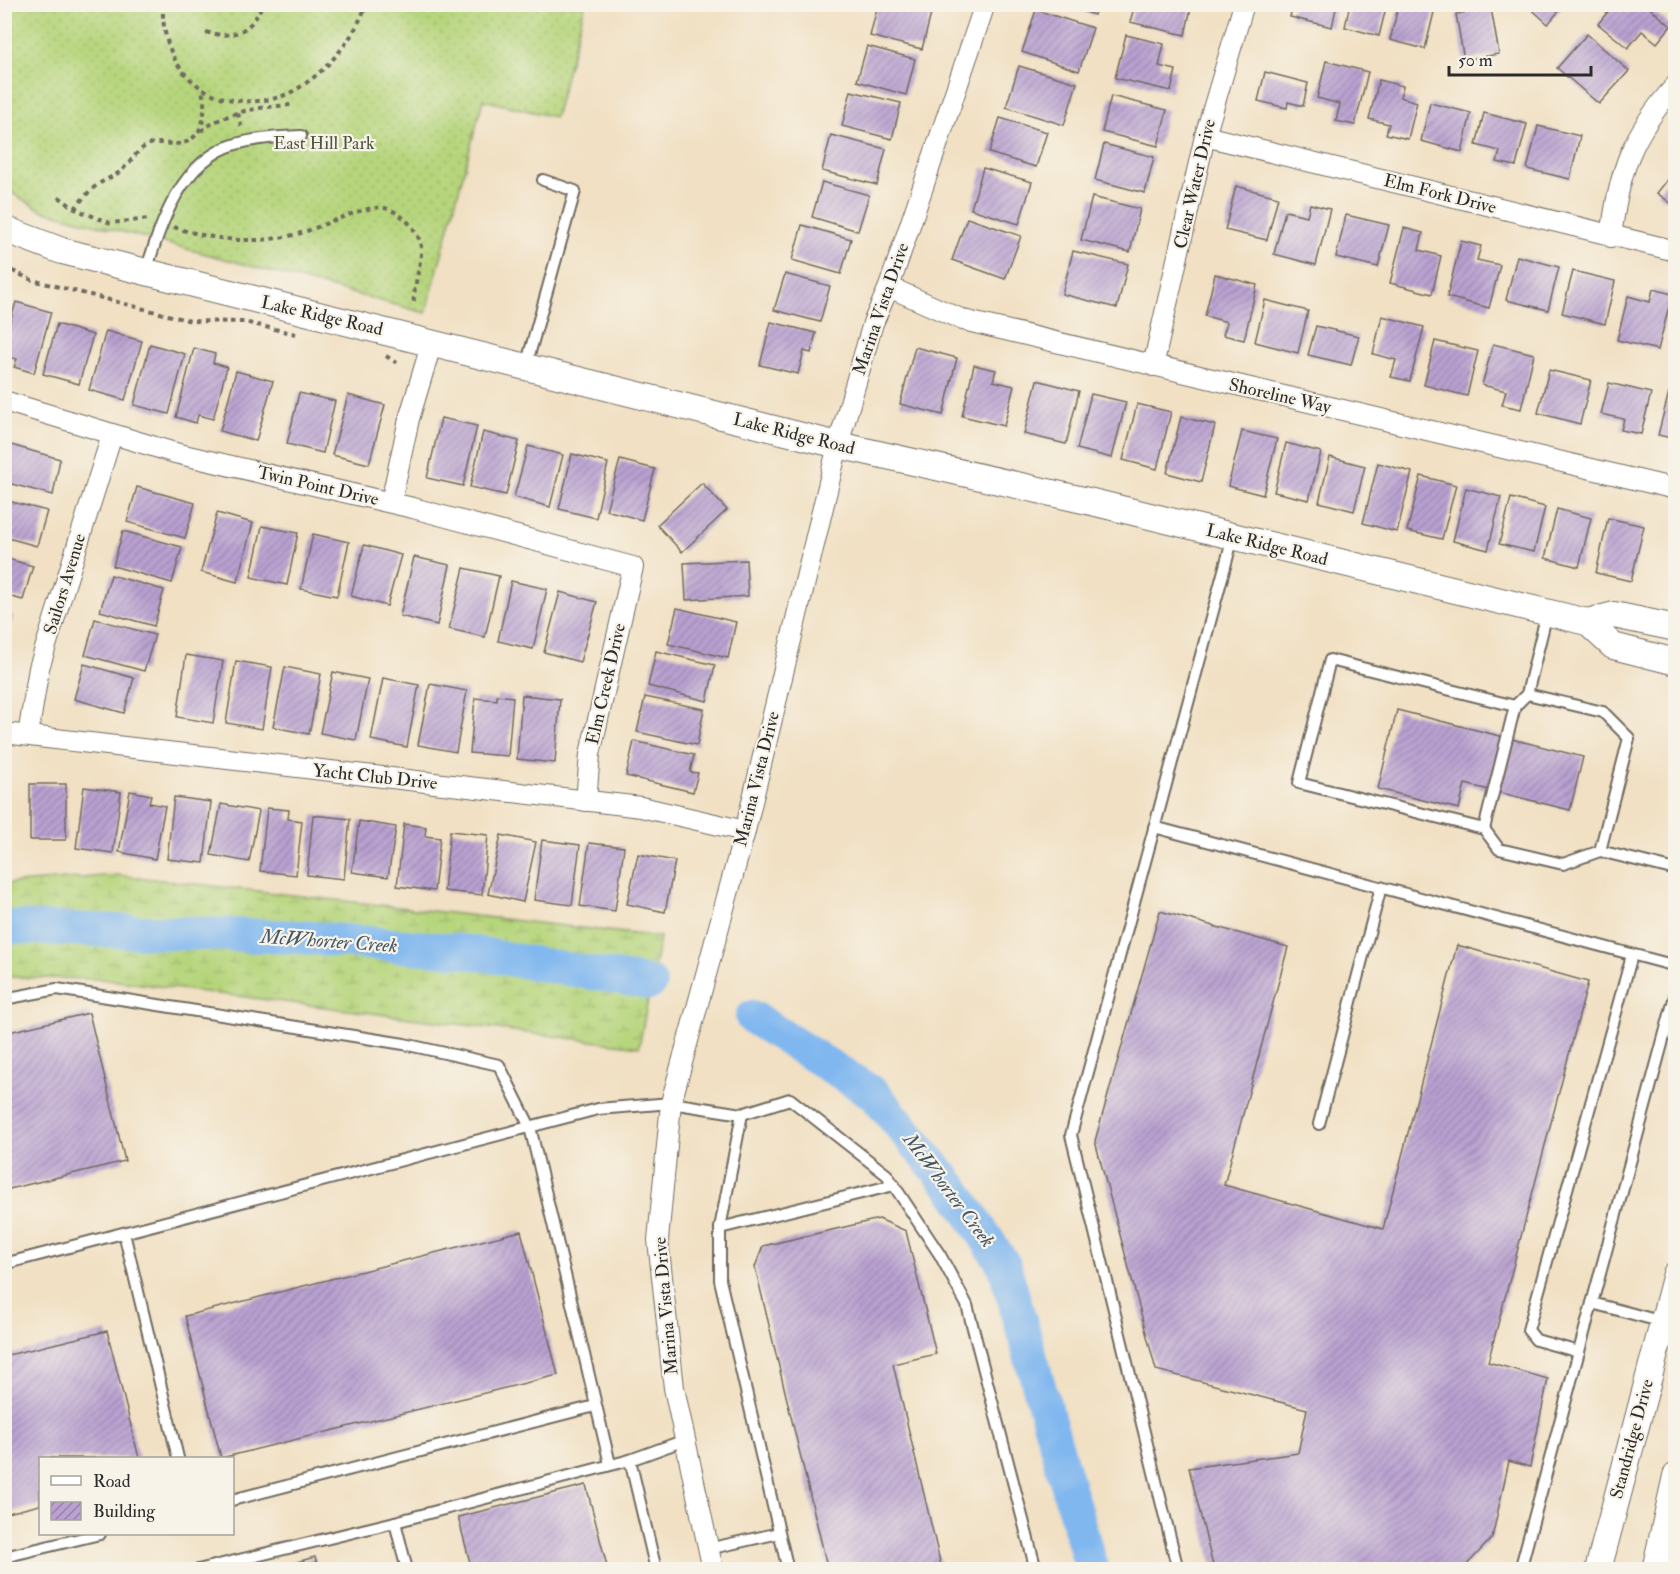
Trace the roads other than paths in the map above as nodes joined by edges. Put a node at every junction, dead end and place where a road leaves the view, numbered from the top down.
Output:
1 (985, 4) edge
2 (1244, 4) edge
3 (1676, 85) edge
4 (300, 136) dead end
5 (1205, 136) junction
6 (543, 180) dead end
7 (4, 229) edge
8 (1611, 237) junction
9 (1676, 251) edge
10 (146, 271) junction
11 (889, 288) junction
12 (432, 342) junction
13 (526, 366) junction
14 (1153, 366) junction
15 (4, 401) edge
16 (112, 435) junction
17 (838, 446) junction
18 (1676, 489) edge
19 (391, 502) junction
20 (1233, 537) junction
21 (633, 567) joint
22 (1547, 613) junction
23 (1587, 622) junction
24 (1676, 628) edge
25 (1676, 662) edge
26 (1527, 694) junction
27 (1515, 706) junction
28 (4, 733) edge
29 (28, 735) junction
30 (586, 801) junction
31 (1154, 827) junction
32 (1484, 830) junction
33 (745, 831) junction
34 (1600, 851) junction
35 (1676, 870) edge
36 (1381, 887) junction
37 (1632, 954) junction
38 (1676, 966) edge
39 (1676, 992) edge
40 (4, 999) edge
41 (672, 1103) junction
42 (742, 1114) junction
43 (1319, 1124) dead end
44 (530, 1127) junction
45 (894, 1185) junction
46 (720, 1228) junction
47 (124, 1233) junction
48 (4, 1264) edge
49 (1676, 1274) edge
50 (1592, 1304) junction
51 (1669, 1324) edge
52 (1579, 1352) junction
53 (596, 1406) junction
54 (685, 1440) junction
55 (178, 1457) edge
56 (630, 1460) junction
57 (610, 1464) junction
58 (1676, 1476) edge
59 (234, 1499) edge
60 (396, 1522) junction
61 (779, 1533) junction
62 (92, 1535) edge
63 (708, 1549) junction
64 (4, 1557) edge
65 (198, 1569) edge
66 (407, 1569) edge
67 (657, 1569) edge
68 (713, 1569) edge
69 (788, 1569) edge
70 (1036, 1569) edge
71 (1178, 1569) edge
72 (1520, 1569) edge
73 (1599, 1569) edge
74 (1655, 1569) edge

1 - 11 street, Marina Vista Drive
2 - 5 street, Clear Water Drive
3 - 8 street
4 - 10 lane
5 - 8 street, Elm Fork Drive
5 - 14 street, Clear Water Drive
6 - 13 lane
7 - 10 street, Lake Ridge Road
8 - 9 street, Elm Fork Drive
10 - 12 street, Lake Ridge Road
11 - 14 street, Shoreline Way
11 - 17 street, Marina Vista Drive
12 - 13 street, Lake Ridge Road
12 - 19 street
13 - 17 street, Lake Ridge Road
14 - 18 street, Shoreline Way
15 - 16 street, Twin Point Drive
16 - 19 street, Twin Point Drive
16 - 29 street, Sailors Avenue
17 - 20 street, Lake Ridge Road
17 - 33 street, Marina Vista Drive
19 - 21 street, Twin Point Drive
20 - 22 street, Lake Ridge Road
20 - 31 lane
21 - 30 street, Elm Creek Drive
22 - 23 street, Lake Ridge Road
22 - 26 lane
23 - 24 street, Lake Ridge Road
23 - 25 street
26 - 27 lane
26 - 34 lane
27 - 32 lane
27 - 32 lane
28 - 29 street, Yacht Club Drive
29 - 30 street, Yacht Club Drive
30 - 33 street, Yacht Club Drive
31 - 36 lane
31 - 71 lane
32 - 34 lane
33 - 41 street, Marina Vista Drive
34 - 35 lane
36 - 37 lane
36 - 43 lane
37 - 38 lane
37 - 52 lane
39 - 50 lane
40 - 44 lane
41 - 42 lane
41 - 44 lane
41 - 54 street, Marina Vista Drive
42 - 45 lane
42 - 46 lane
44 - 47 lane
44 - 53 lane
45 - 46 lane
45 - 70 lane
46 - 61 lane
47 - 48 lane
47 - 55 lane
49 - 51 street, Standridge Drive
50 - 51 lane
50 - 52 lane
51 - 73 street, Standridge Drive
52 - 72 lane
53 - 57 lane
53 - 59 lane
54 - 56 lane
54 - 63 street, Marina Vista Drive
56 - 57 lane
56 - 67 lane
57 - 60 lane
58 - 74 street
60 - 65 lane
60 - 66 lane
61 - 63 lane
61 - 69 lane
62 - 64 lane
63 - 68 street, Marina Vista Drive

